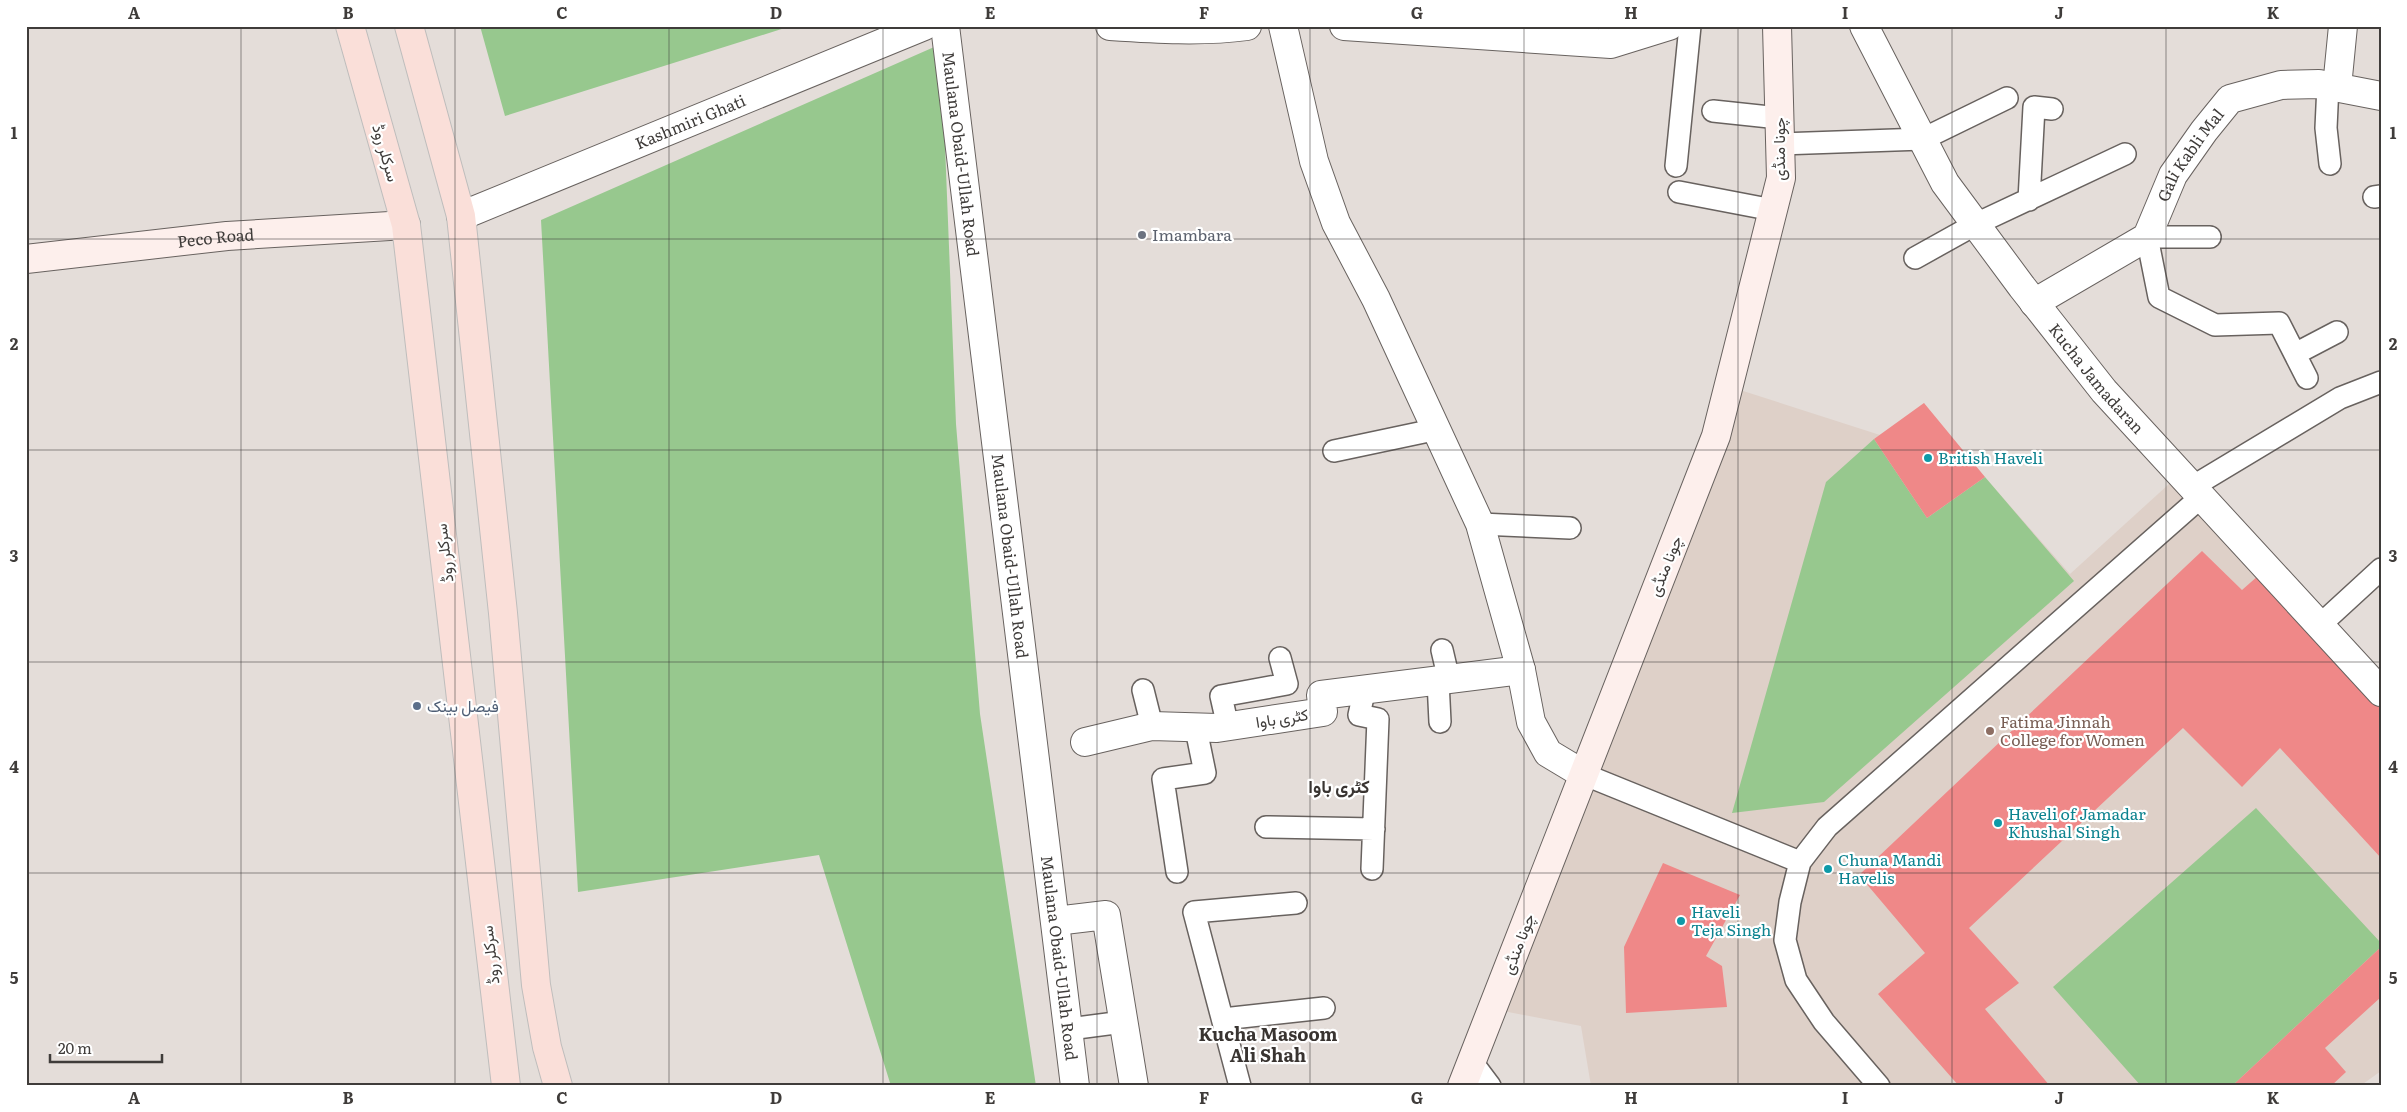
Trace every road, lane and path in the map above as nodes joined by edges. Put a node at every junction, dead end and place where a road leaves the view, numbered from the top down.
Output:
1 (350, 26) edge
2 (409, 26) edge
3 (1110, 26) edge
4 (1247, 26) edge
5 (1283, 26) edge
6 (1344, 26) edge
7 (1669, 26) edge
8 (1690, 26) edge
9 (1777, 26) edge
10 (1864, 26) edge
11 (2343, 26) edge
12 (927, 27) edge
13 (1610, 35) edge
14 (2333, 86) junction
15 (2381, 96) edge
16 (2007, 98) dead end
17 (2052, 109) dead end
18 (1714, 111) dead end
19 (1780, 131) junction
20 (1923, 139) junction
21 (2124, 154) dead end
22 (2330, 164) dead end
23 (1676, 166) dead end
24 (1679, 192) dead end
25 (2028, 200) junction
26 (1773, 210) junction
27 (461, 216) junction
28 (1976, 224) junction
29 (406, 225) junction
30 (2147, 237) junction
31 (2210, 237) dead end
32 (1915, 258) dead end
33 (26, 259) edge
34 (2034, 303) junction
35 (2337, 332) dead end
36 (2295, 354) junction
37 (2307, 378) dead end
38 (2381, 382) edge
39 (1438, 429) junction
40 (1334, 451) dead end
41 (2196, 492) junction
42 (1480, 524) junction
43 (1570, 528) dead end
44 (2381, 569) edge
45 (2320, 625) junction
46 (1442, 650) dead end
47 (1280, 658) dead end
48 (1521, 670) junction
49 (1444, 680) junction
50 (1365, 688) junction
51 (1143, 690) dead end
52 (2381, 692) edge
53 (1440, 722) dead end
54 (1152, 726) junction
55 (1228, 727) junction
56 (1196, 729) junction
57 (1085, 742) dead end
58 (1582, 774) junction
59 (1266, 827) dead end
60 (1374, 829) junction
61 (1800, 862) junction
62 (1372, 869) dead end
63 (1178, 872) dead end
64 (1296, 903) dead end
65 (1064, 920) dead end
66 (1324, 1008) dead end
67 (1223, 1019) junction
68 (1123, 1022) junction
69 (1077, 1028) dead end
70 (1467, 1074) edge
71 (506, 1086) edge
72 (558, 1086) edge
73 (1075, 1086) edge
74 (1134, 1086) edge
75 (1240, 1086) edge
76 (1490, 1086) edge
77 (1879, 1086) edge

1 - 29 main road, سرکلر روڈ
2 - 27 main road
3 - 4 street
5 - 39 street
6 - 13 street
7 - 13 street
8 - 23 lane
9 - 19 street, چونا منڈی
10 - 20 street, Kucha Jamadaran
11 - 14 street
12 - 27 street, Kashmiri Ghati
12 - 73 street, Maulana Obaid-Ullah Road
14 - 15 street, Gali Kabli Mal
14 - 22 lane
14 - 30 street, Gali Kabli Mal
16 - 20 lane
17 - 25 lane
18 - 19 lane
19 - 20 lane
19 - 26 street, چونا منڈی
20 - 28 street, Kucha Jamadaran
21 - 25 lane
24 - 26 lane
25 - 28 lane
26 - 58 street, چونا منڈی
27 - 72 main road
28 - 32 lane
28 - 34 street, Kucha Jamadaran
29 - 33 street, Peco Road
29 - 71 main road, سرکلر روڈ
30 - 31 lane
30 - 34 street
30 - 36 lane
34 - 41 street, Kucha Jamadaran
35 - 36 lane
36 - 37 lane
38 - 41 lane
39 - 40 lane
39 - 42 street
41 - 45 street, Kucha Jamadaran
41 - 61 lane
42 - 43 lane
42 - 48 street
44 - 45 lane
45 - 52 street, Kucha Jamadaran
46 - 49 lane
47 - 55 lane
48 - 49 street, کٹری باوا
48 - 58 street
49 - 50 street, کٹری باوا
49 - 53 lane
50 - 55 street, کٹری باوا
50 - 60 lane
51 - 54 lane
54 - 56 street, کٹری باوا
54 - 57 street, کٹری باوا
55 - 56 street, کٹری باوا
56 - 63 lane
58 - 61 lane
58 - 70 street, چونا منڈی
59 - 60 lane
60 - 62 lane
61 - 77 lane
64 - 67 lane
65 - 68 street
66 - 67 lane
67 - 75 lane
68 - 69 lane
68 - 74 street
70 - 76 lane

